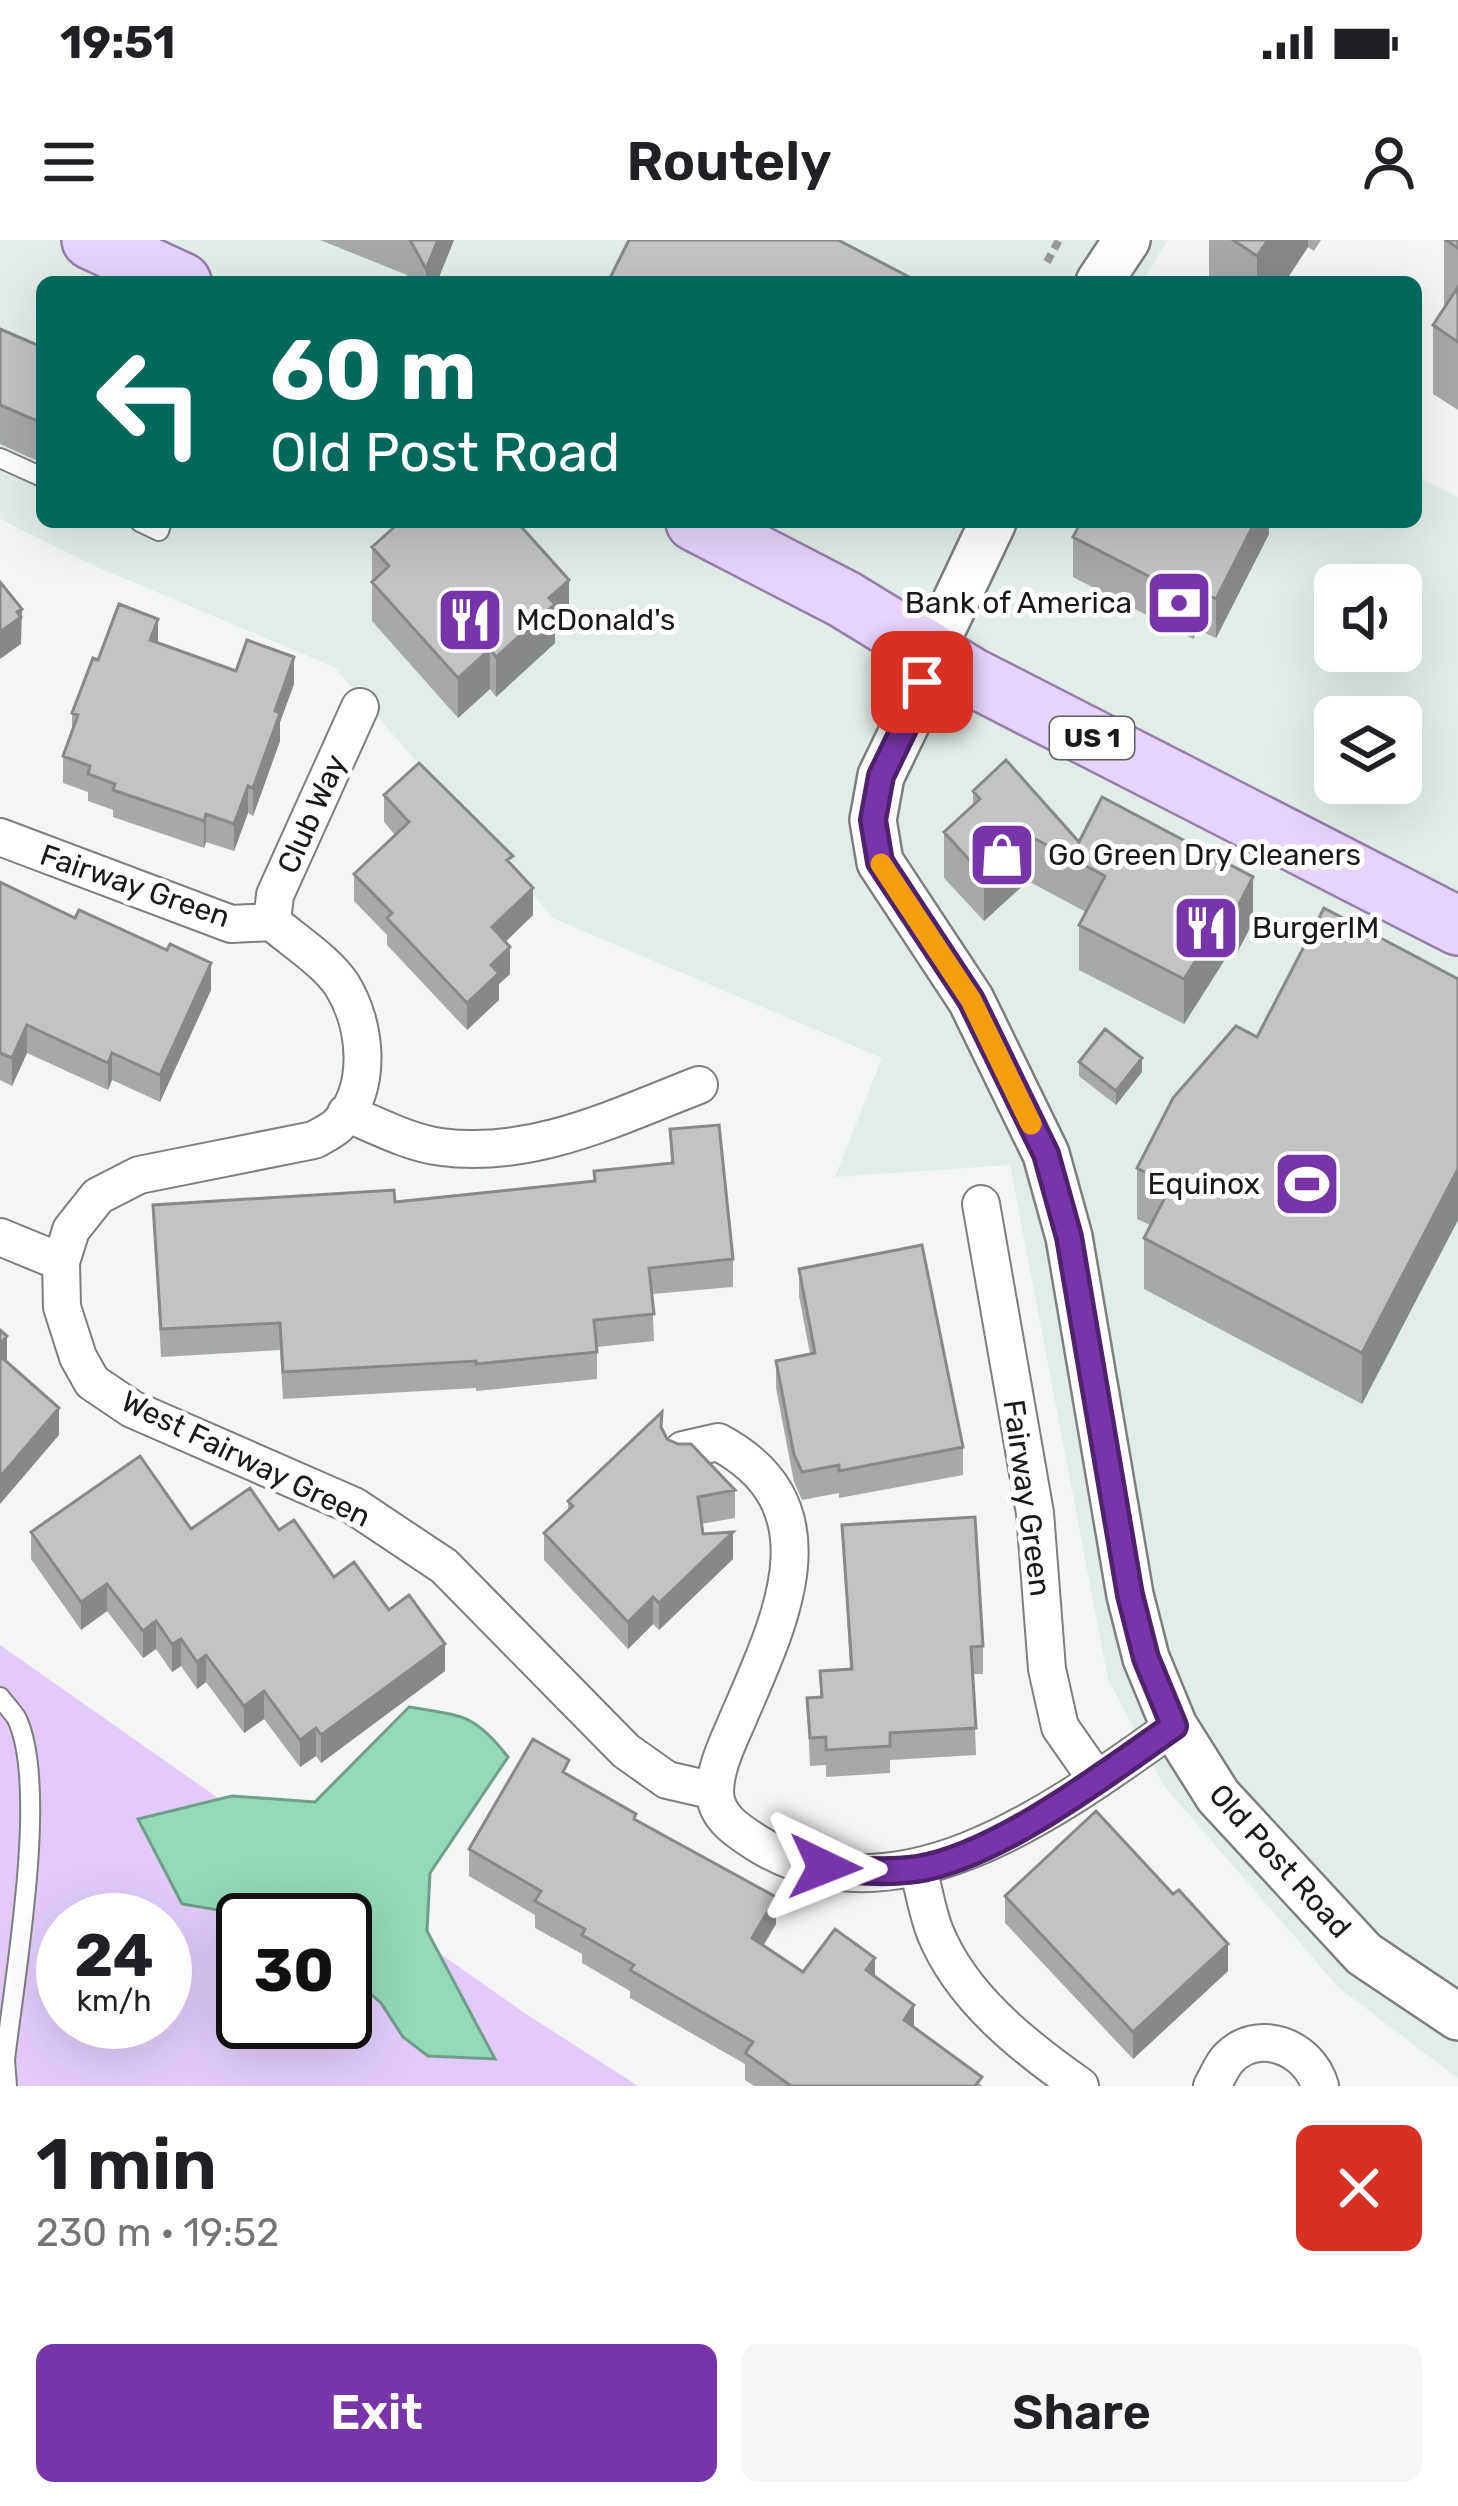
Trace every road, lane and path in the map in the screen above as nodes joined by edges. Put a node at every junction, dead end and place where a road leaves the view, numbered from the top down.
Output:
1 (91, 240) edge
2 (1059, 240) edge
3 (1127, 240) edge
4 (1047, 262) dead end
5 (169, 276) edge
6 (1103, 276) edge
7 (0, 458) edge
8 (36, 474) edge
9 (707, 528) edge
10 (990, 528) edge
11 (932, 651) junction
12 (360, 707) dead end
13 (0, 837) edge
14 (272, 922) junction
15 (1458, 926) edge
16 (699, 1085) dead end
17 (346, 1113) junction
18 (981, 1204) dead end
19 (0, 1237) edge
20 (61, 1262) junction
21 (683, 1450) edge
22 (0, 1697) edge
23 (1174, 1726) junction
24 (1097, 1780) junction
25 (715, 1791) junction
26 (918, 1869) junction
27 (1458, 2017) edge
28 (7, 2086) edge
29 (1079, 2086) edge
30 (1213, 2086) edge
31 (1321, 2086) edge

1 - 5 main road
2 - 4 path
3 - 6 street
7 - 8 lane
9 - 11 main road, US 1
10 - 11 street, Old Post Road
11 - 15 main road, US 1
11 - 23 street, Old Post Road
12 - 14 street, Club Way
13 - 14 street, Fairway Green
14 - 17 street
16 - 17 street
17 - 20 street
18 - 24 street, Fairway Green
19 - 20 street
20 - 25 street, West Fairway Green
21 - 25 street
22 - 28 lane
23 - 24 street
23 - 27 street, Old Post Road
24 - 26 street
25 - 26 street
26 - 29 street
30 - 31 street

